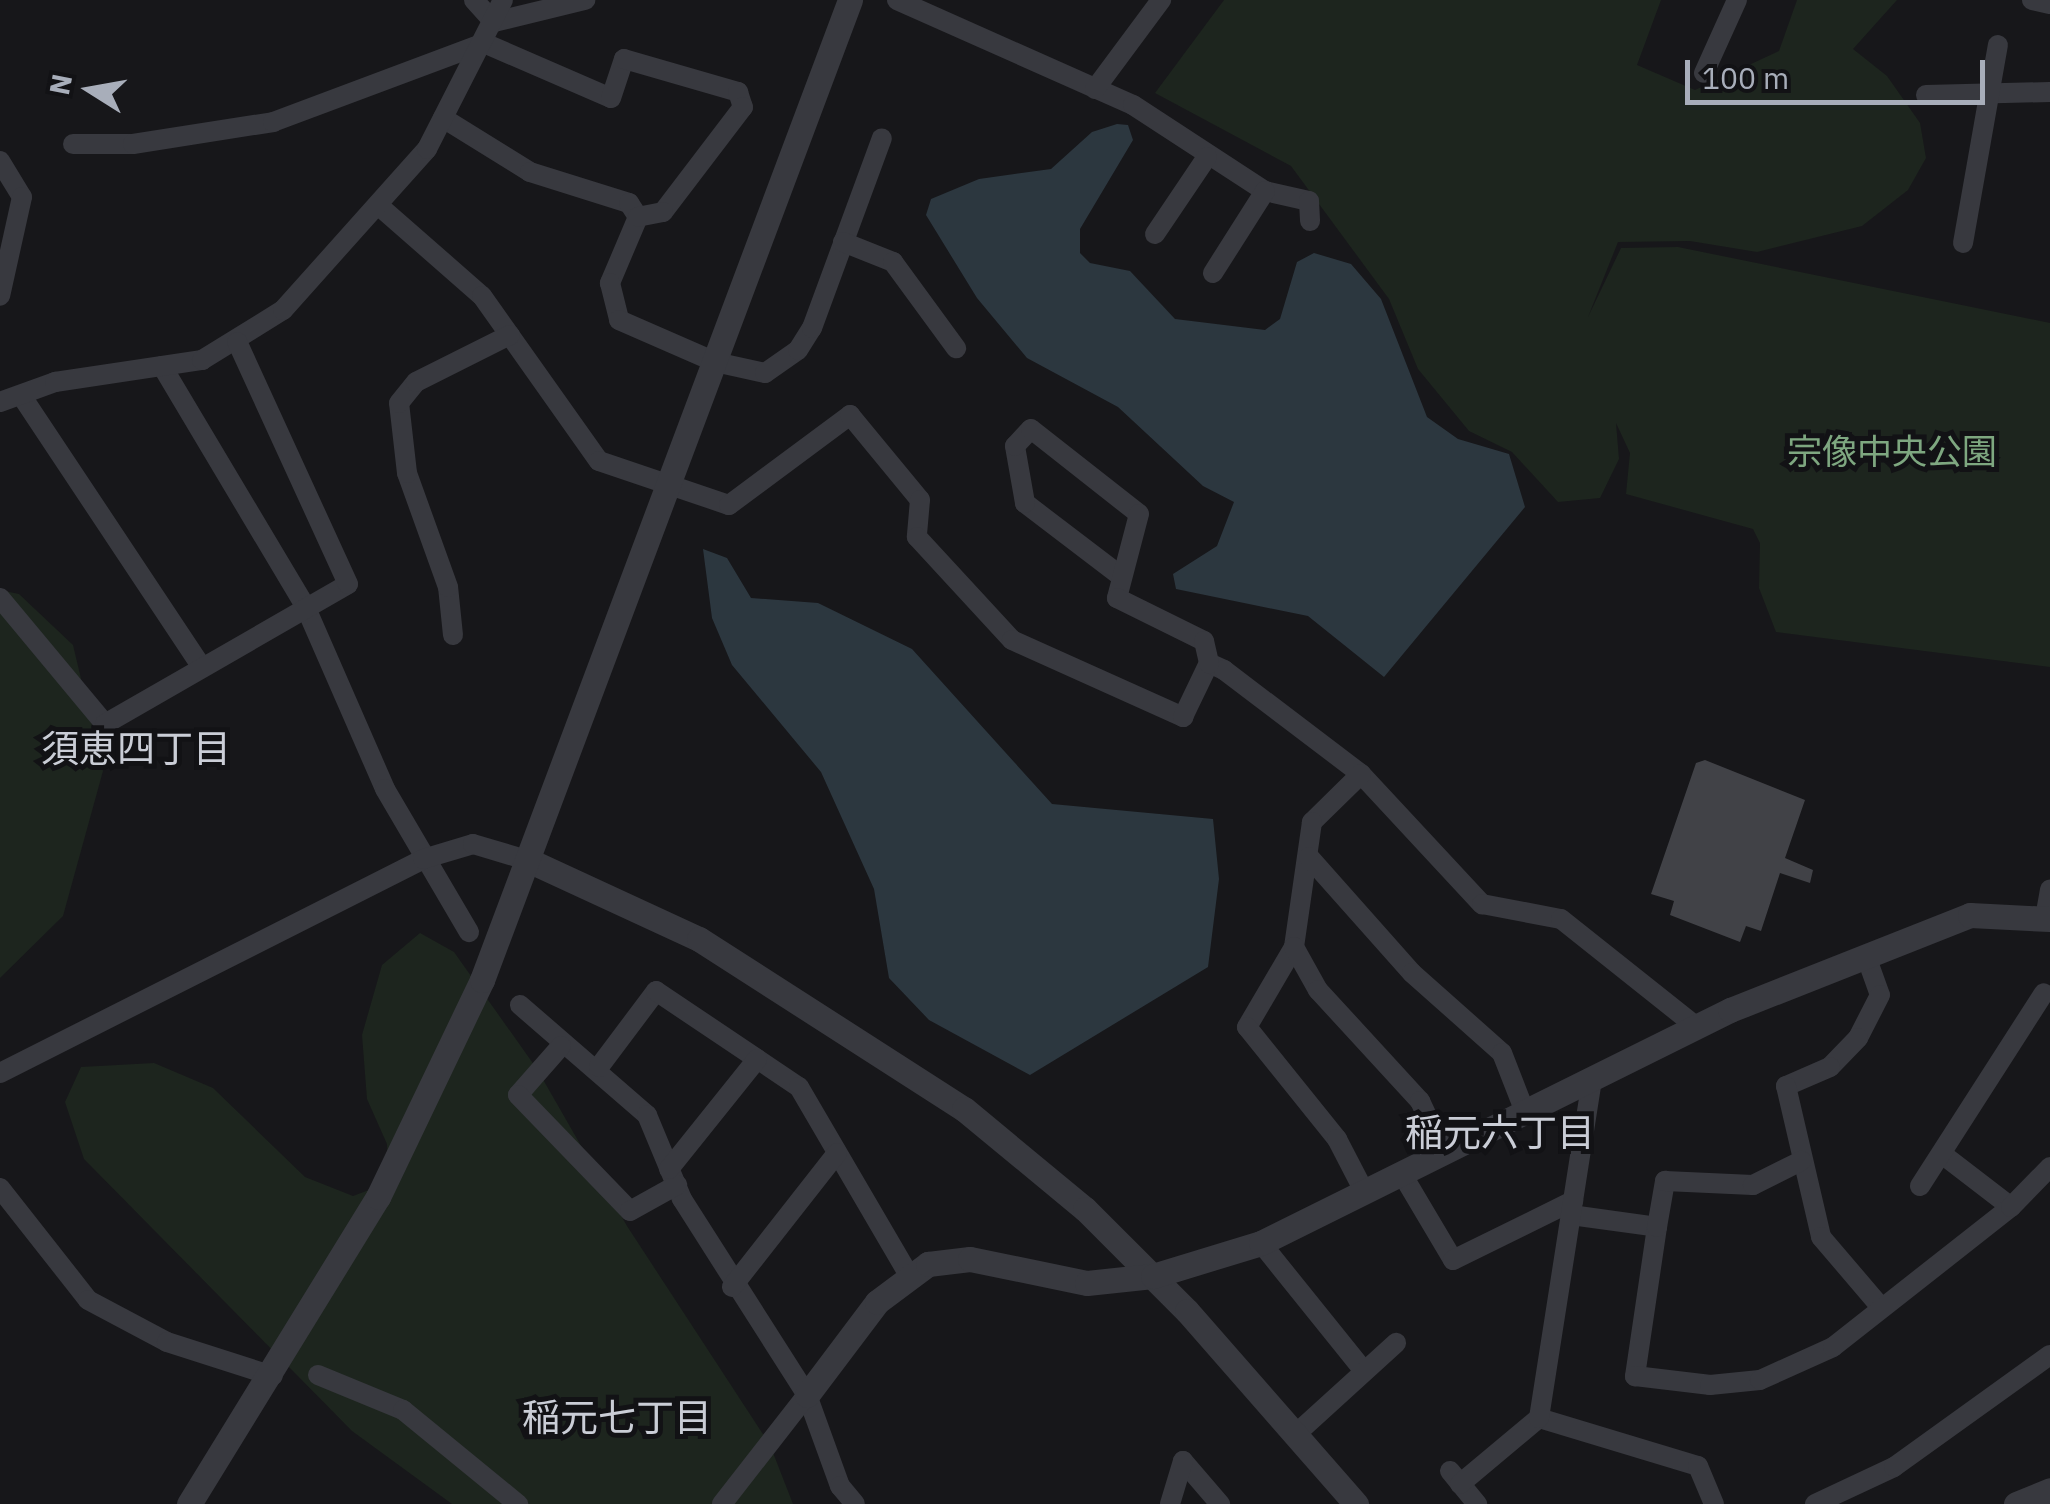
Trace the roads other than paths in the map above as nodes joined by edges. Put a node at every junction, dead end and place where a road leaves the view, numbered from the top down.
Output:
1 (474, 0) edge
2 (504, 0) edge
3 (585, 0) edge
4 (850, 0) edge
5 (898, 0) edge
6 (1161, 0) edge
7 (1737, 0) edge
8 (2032, 0) edge
9 (2050, 4) edge
10 (946, 9) edge
11 (494, 22) junction
12 (484, 43) junction
13 (1998, 46) dead end
14 (1704, 73) dead end
15 (1095, 88) junction
16 (2050, 92) edge
17 (1990, 94) junction
18 (1926, 95) dead end
19 (443, 118) junction
20 (882, 138) dead end
21 (73, 144) dead end
22 (1208, 156) junction
23 (0, 161) edge
24 (1266, 192) junction
25 (378, 205) junction
26 (638, 217) junction
27 (1310, 221) dead end
28 (1155, 234) dead end
29 (843, 242) junction
30 (1963, 243) dead end
31 (1213, 273) dead end
32 (0, 296) edge
33 (510, 334) junction
34 (237, 342) junction
35 (956, 348) dead end
36 (716, 362) junction
37 (162, 366) junction
38 (22, 395) junction
39 (0, 402) edge
40 (672, 482) junction
41 (1122, 577) junction
42 (0, 598) edge
43 (306, 608) junction
44 (453, 635) dead end
45 (1209, 663) junction
46 (201, 666) junction
47 (1362, 774) junction
48 (1308, 857) junction
49 (423, 859) junction
50 (530, 861) junction
51 (2050, 889) edge
52 (2048, 918) edge
53 (469, 932) dead end
54 (1294, 947) junction
55 (1866, 956) junction
56 (2048, 991) edge
57 (520, 1005) dead end
58 (1698, 1027) junction
59 (560, 1046) junction
60 (757, 1059) junction
61 (599, 1067) junction
62 (0, 1073) edge
63 (1592, 1079) junction
64 (1525, 1112) junction
65 (1444, 1152) junction
66 (837, 1153) junction
67 (1942, 1154) junction
68 (1800, 1160) junction
69 (2050, 1167) edge
70 (1402, 1174) junction
71 (673, 1177) junction
72 (1920, 1186) dead end
73 (0, 1188) edge
74 (1364, 1191) junction
75 (2011, 1207) junction
76 (1572, 1208) junction
77 (1657, 1228) junction
78 (1261, 1243) junction
79 (907, 1272) junction
80 (1153, 1276) junction
81 (732, 1287) junction
82 (1880, 1306) junction
83 (1396, 1342) dead end
84 (2050, 1354) edge
85 (1364, 1371) junction
86 (318, 1375) dead end
87 (273, 1376) junction
88 (806, 1395) junction
89 (1539, 1418) junction
90 (1297, 1433) junction
91 (2050, 1490) edge
92 (189, 1504) edge
93 (518, 1504) edge
94 (722, 1504) edge
95 (855, 1504) edge
96 (1170, 1504) edge
97 (1220, 1504) edge
98 (1356, 1504) edge
99 (1477, 1504) edge
100 (1714, 1504) edge
101 (1815, 1504) edge
102 (2016, 1504) edge

1 - 11 street
2 - 11 street
3 - 11 street
4 - 36 street
5 - 10 street
6 - 15 street
7 - 14 street
8 - 9 street
10 - 15 street
11 - 12 street
12 - 19 street
12 - 21 street
12 - 26 street
13 - 17 street
15 - 22 street
16 - 17 street
17 - 18 street
17 - 30 street
19 - 25 street
19 - 26 street
20 - 29 street
22 - 24 street
22 - 28 street
23 - 32 street
24 - 27 street
24 - 31 street
25 - 33 street
25 - 34 street
26 - 36 street
29 - 35 street
29 - 36 street
33 - 40 street
33 - 44 street
34 - 37 street
34 - 43 street
36 - 40 street
37 - 38 street
37 - 43 street
38 - 39 street
38 - 46 street
40 - 45 street
40 - 50 street
41 - 41 street
41 - 45 street
42 - 46 street
43 - 46 street
43 - 49 street
45 - 47 street
47 - 48 street
47 - 58 street
48 - 54 street
48 - 64 street
49 - 50 street
49 - 53 street
49 - 62 street
50 - 80 street
50 - 87 street
51 - 52 street
52 - 55 street
54 - 65 street
54 - 74 street
55 - 58 street
55 - 68 street
56 - 67 street
57 - 59 street
58 - 63 street
59 - 61 street
59 - 71 street
60 - 61 street
60 - 66 street
60 - 71 street
61 - 71 street
63 - 64 street
63 - 76 street
64 - 65 street
65 - 70 street
66 - 79 street
66 - 81 street
67 - 72 street
67 - 75 street
68 - 77 street
68 - 82 street
69 - 75 street
70 - 74 street
70 - 76 street
71 - 81 street
73 - 87 street
74 - 78 street
75 - 82 street
76 - 77 street
76 - 89 street
77 - 82 street
78 - 80 street
78 - 85 street
79 - 80 street
79 - 88 street
80 - 90 street
81 - 88 street
83 - 85 street
84 - 101 street
85 - 90 street
86 - 93 street
87 - 92 street
88 - 94 street
88 - 95 street
89 - 99 street
89 - 100 street
90 - 98 street
91 - 102 street
96 - 97 street

